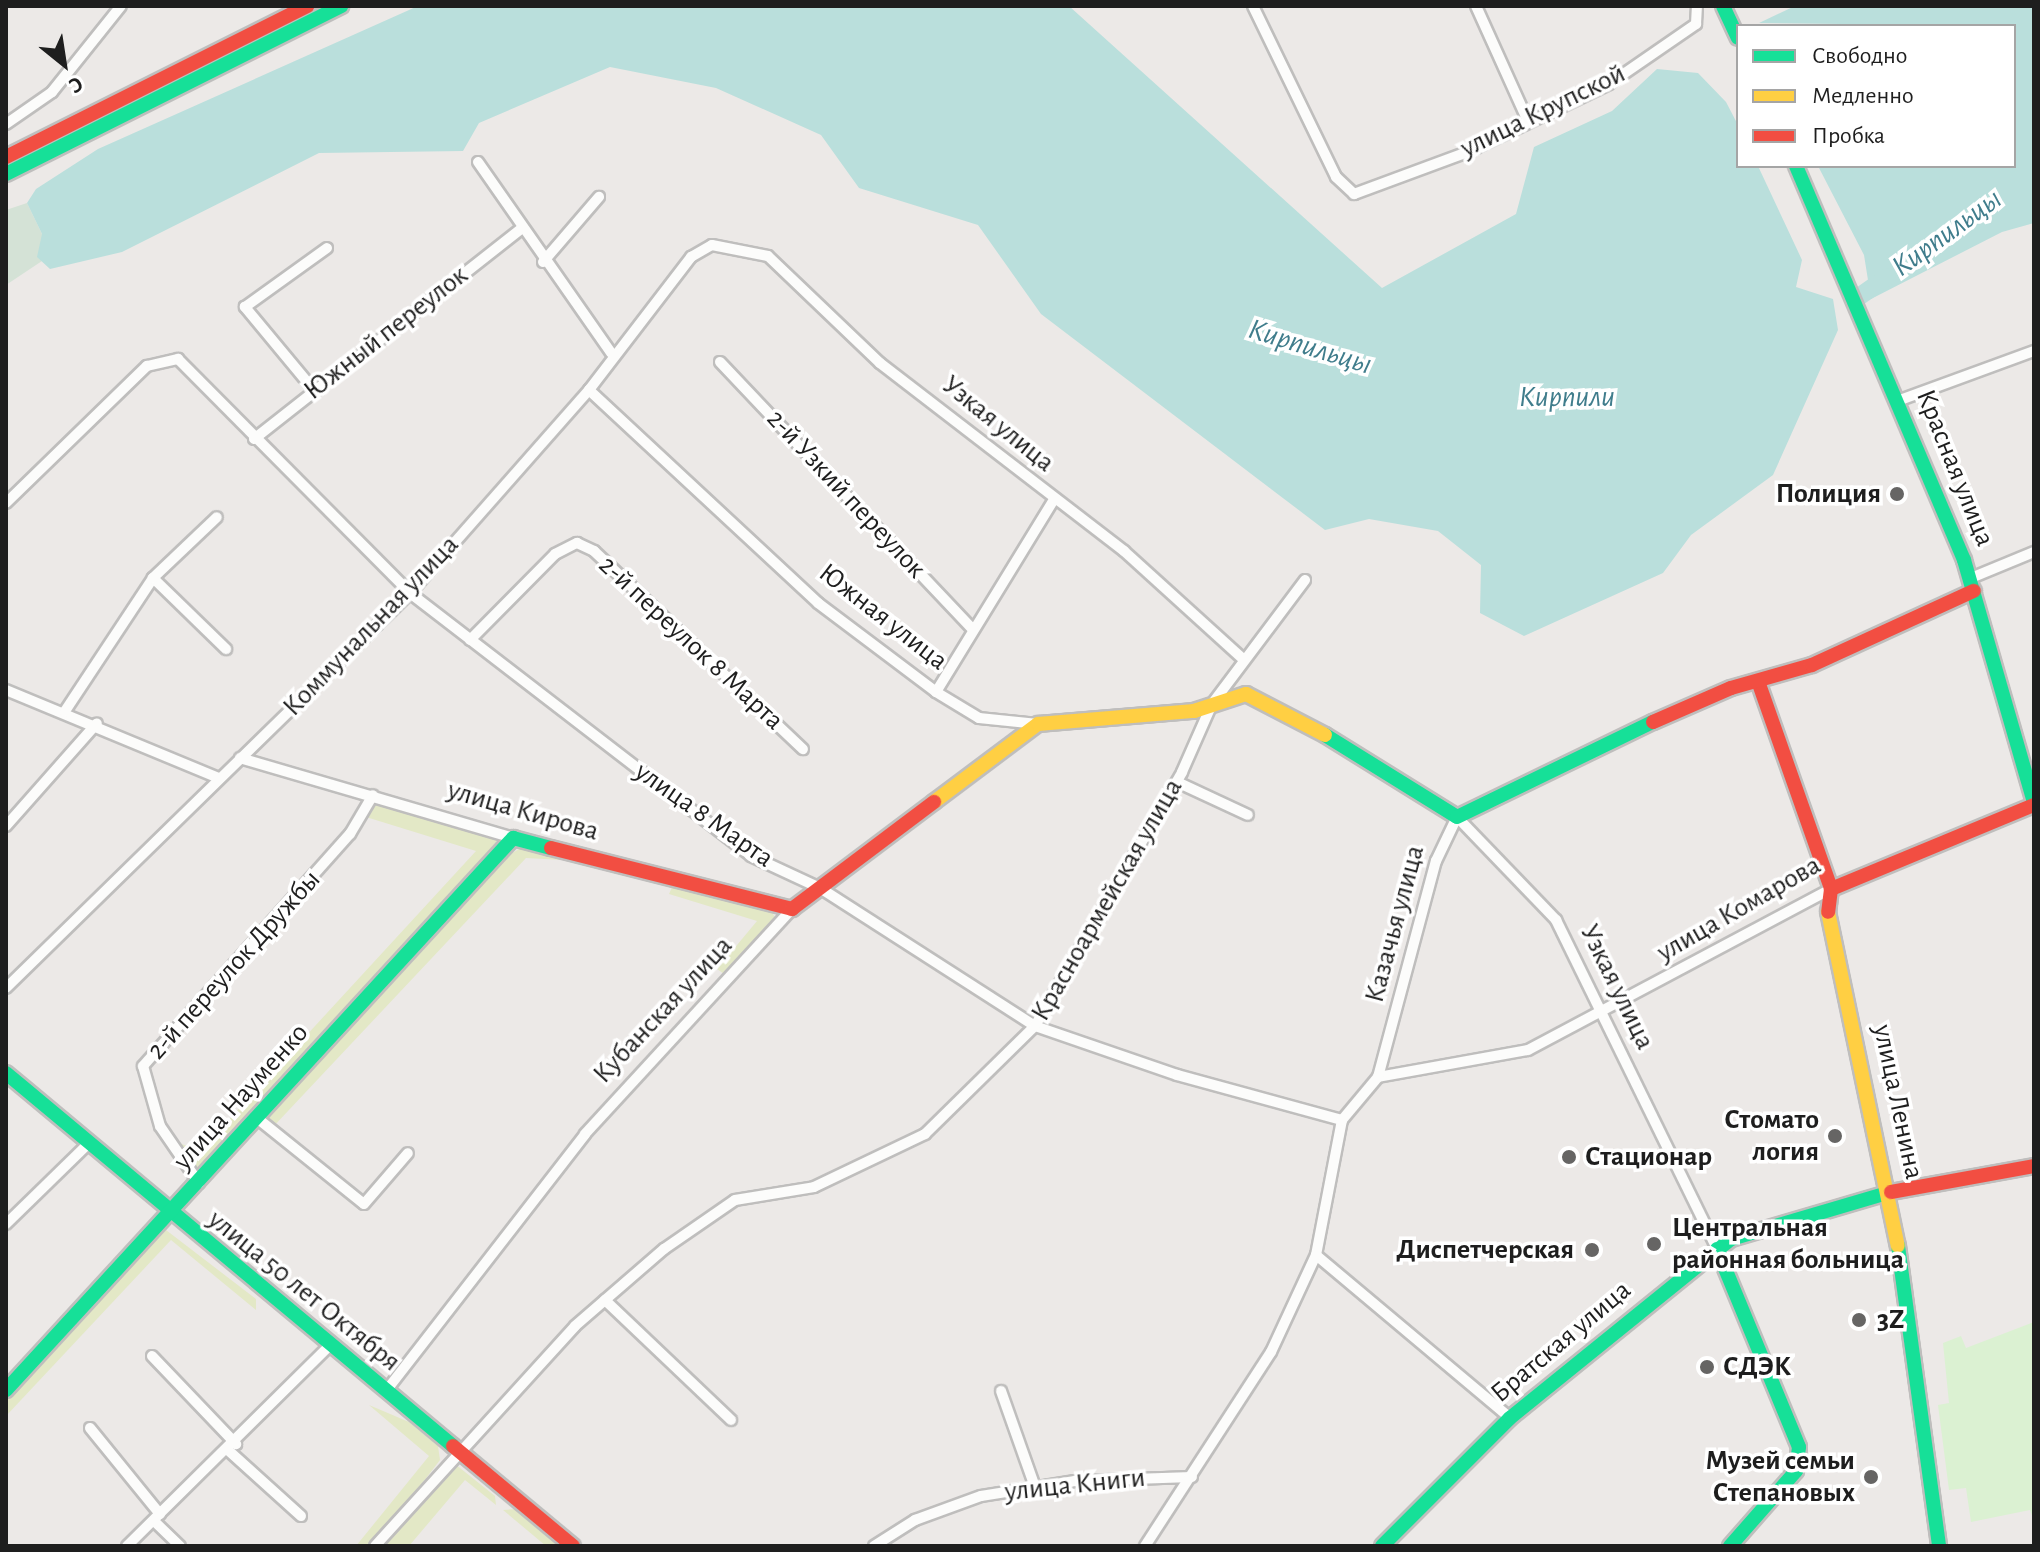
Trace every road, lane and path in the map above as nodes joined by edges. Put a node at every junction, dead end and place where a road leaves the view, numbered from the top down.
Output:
1 (121, 6) edge
2 (307, 6) edge
3 (341, 6) edge
4 (1253, 6) edge
5 (1476, 6) edge
6 (1697, 6) edge
7 (1723, 6) edge
8 (1736, 34) edge
9 (1527, 119) junction
10 (6, 124) edge
11 (6, 157) edge
12 (478, 162) dead end
13 (1797, 168) edge
14 (6, 174) edge
15 (599, 197) dead end
16 (520, 230) junction
17 (712, 245) joint
18 (327, 248) dead end
19 (543, 262) junction
20 (2034, 351) edge
21 (611, 353) junction
22 (720, 362) dead end
23 (313, 389) junction
24 (589, 390) junction
25 (1900, 400) junction
26 (254, 439) junction
27 (1053, 501) junction
28 (6, 503) edge
29 (217, 517) dead end
30 (2034, 552) edge
31 (153, 578) junction
32 (1305, 580) dead end
33 (1973, 584) junction
34 (410, 593) junction
35 (971, 627) junction
36 (470, 640) junction
37 (226, 649) dead end
38 (1244, 660) junction
39 (1759, 684) junction
40 (6, 690) edge
41 (936, 692) junction
42 (1212, 704) junction
43 (65, 711) junction
44 (97, 723) junction
45 (1038, 724) junction
46 (803, 749) dead end
47 (240, 758) junction
48 (218, 778) junction
49 (1177, 782) junction
50 (373, 795) junction
51 (2034, 803) edge
52 (1248, 815) dead end
53 (1457, 817) junction
54 (6, 826) edge
55 (513, 838) junction
56 (820, 888) junction
57 (1831, 889) junction
58 (792, 909) junction
59 (6, 988) edge
60 (1603, 1016) junction
61 (1035, 1026) junction
62 (6, 1073) edge
63 (1378, 1077) junction
64 (257, 1118) junction
65 (1342, 1120) junction
66 (86, 1146) junction
67 (408, 1153) dead end
68 (2034, 1166) edge
69 (199, 1183) junction
70 (1891, 1192) junction
71 (170, 1217) junction
72 (6, 1224) edge
73 (1717, 1249) junction
74 (1316, 1255) junction
75 (605, 1300) junction
76 (328, 1347) junction
77 (152, 1356) dead end
78 (6, 1390) edge
79 (386, 1391) junction
80 (1001, 1391) dead end
81 (1510, 1418) junction
82 (731, 1420) dead end
83 (90, 1428) dead end
84 (232, 1448) junction
85 (457, 1452) junction
86 (1192, 1477) junction
87 (1035, 1487) junction
88 (301, 1516) dead end
89 (157, 1517) junction
90 (127, 1546) edge
91 (180, 1546) edge
92 (375, 1546) edge
93 (573, 1546) edge
94 (874, 1546) edge
95 (1145, 1546) edge
96 (1382, 1546) edge
97 (1730, 1546) edge
98 (1939, 1546) edge

1 - 10 street
2 - 11 main road
3 - 14 main road
4 - 9 street, улица Крупской
5 - 9 street
6 - 9 street, улица Крупской
7 - 8 main road
12 - 16 street
13 - 25 main road, Красная улица
15 - 19 street
16 - 19 street
16 - 23 street, Южный переулок
17 - 21 street, Коммунальная улица
17 - 27 street, Узкая улица
18 - 23 street
19 - 21 street
20 - 25 street
21 - 24 street, Коммунальная улица
22 - 35 street, 2-й Узкий переулок
23 - 26 street, Южный переулок
24 - 34 street, Коммунальная улица
24 - 41 street, Южная улица
25 - 33 main road, Красная улица
26 - 28 street, улица 8 Марта
26 - 34 street, улица 8 Марта
27 - 35 street
27 - 38 street, Узкая улица
29 - 31 street
30 - 33 street
31 - 37 street
31 - 43 street
32 - 38 street, Красноармейская улица
33 - 39 main road
33 - 51 main road, Красная улица
34 - 36 street, улица 8 Марта
34 - 47 street, Коммунальная улица
35 - 41 street
36 - 46 street, 2-й переулок 8 Марта
36 - 56 street, улица 8 Марта
38 - 42 street, Красноармейская улица
39 - 53 main road
39 - 57 main road, улица Ленина
40 - 43 street
41 - 45 street, Южная улица
42 - 45 main road, Южная улица
42 - 49 street, Красноармейская улица
42 - 53 main road, Узкая улица
43 - 44 street
44 - 48 street
44 - 54 street
45 - 56 main road, Кубанская улица
47 - 48 street, Коммунальная улица
47 - 50 street, улица Кирова
48 - 59 street, Коммунальная улица
49 - 52 street
49 - 61 street, Красноармейская улица
50 - 55 street, улица Кирова
50 - 69 street, 2-й переулок Дружбы
51 - 57 main road, улица Комарова
53 - 60 street, Узкая улица
53 - 63 street, Казачья улица
55 - 58 main road, улица Кирова
55 - 64 main road, улица Науменко
56 - 58 main road, Кубанская улица
56 - 61 street, улица 8 Марта
57 - 60 street, улица Комарова
57 - 70 main road, улица Ленина
58 - 79 street, Кубанская улица
60 - 63 street, улица Комарова
60 - 73 street, Узкая улица
61 - 65 street, улица 8 Марта
61 - 75 street, Красноармейская улица
62 - 66 main road, улица 50 лет Октября
63 - 65 street, Казачья улица
64 - 67 street
64 - 69 main road, улица Науменко
65 - 74 street, Казачья улица
66 - 71 main road, улица 50 лет Октября
66 - 72 street
68 - 70 main road, Братская улица
69 - 71 main road, улица Науменко
70 - 73 main road, Братская улица
70 - 98 main road, улица Ленина
71 - 76 main road, улица 50 лет Октября
71 - 78 main road, улица Науменко
73 - 81 main road, Братская улица
73 - 97 main road, Узкая улица
74 - 81 street
74 - 86 street, Казачья улица
75 - 82 street
75 - 85 street, Красноармейская улица
76 - 79 main road, улица 50 лет Октября
76 - 84 street
77 - 84 street
79 - 85 main road, улица 50 лет Октября
80 - 87 street
81 - 96 main road, Братская улица
83 - 89 street
84 - 88 street
84 - 89 street
85 - 92 street, Красноармейская улица
85 - 93 main road, улица 50 лет Октября
86 - 87 street, улица Книги
86 - 95 street, Казачья улица
87 - 94 street, улица Книги
89 - 90 street
89 - 91 street

